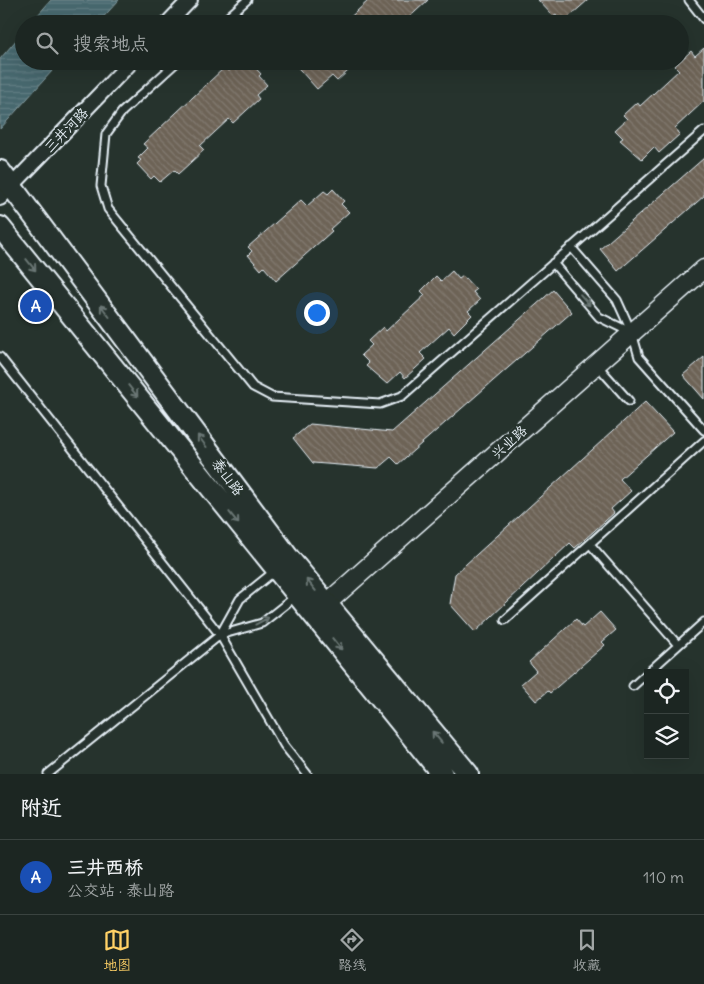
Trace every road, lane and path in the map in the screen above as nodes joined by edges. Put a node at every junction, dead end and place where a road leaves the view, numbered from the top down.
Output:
1 (190, 0) edge
2 (247, 0) edge
3 (689, 0) edge
4 (176, 15) edge
5 (230, 15) edge
6 (704, 18) edge
7 (123, 70) edge
8 (168, 70) edge
9 (704, 131) edge
10 (4, 186) edge
11 (0, 227) edge
12 (571, 247) junction
13 (553, 263) junction
14 (704, 269) edge
15 (632, 333) junction
16 (0, 357) edge
17 (597, 364) junction
18 (630, 401) dead end
19 (704, 430) edge
20 (704, 441) edge
21 (590, 544) junction
22 (276, 570) junction
23 (297, 594) junction
24 (320, 609) junction
25 (505, 620) dead end
26 (704, 622) edge
27 (220, 635) junction
28 (678, 645) junction
29 (633, 686) dead end
30 (48, 774) edge
31 (307, 774) edge
32 (442, 774) edge
33 (468, 774) edge

1 - 4 street
2 - 5 lane
3 - 6 lane
7 - 10 street, 三井河路
8 - 13 lane
9 - 12 lane
24 -> 10 main road, 泰山路
11 -> 22 main road, 泰山路
12 - 13 lane
12 - 15 lane
13 -> 15 lane
14 - 15 street, 兴业路
15 - 17 street, 兴业路
15 - 19 lane
16 - 27 lane
17 - 18 lane
17 - 24 street, 兴业路
20 - 21 lane
21 - 25 lane
21 - 28 lane
22 - 23 main road, 泰山路
22 - 27 lane
23 - 24 main road, 泰山路
27 -> 23 lane
24 -> 32 main road, 泰山路
33 -> 24 main road, 泰山路
26 - 28 lane
27 - 30 lane
27 - 31 lane
28 - 29 lane

